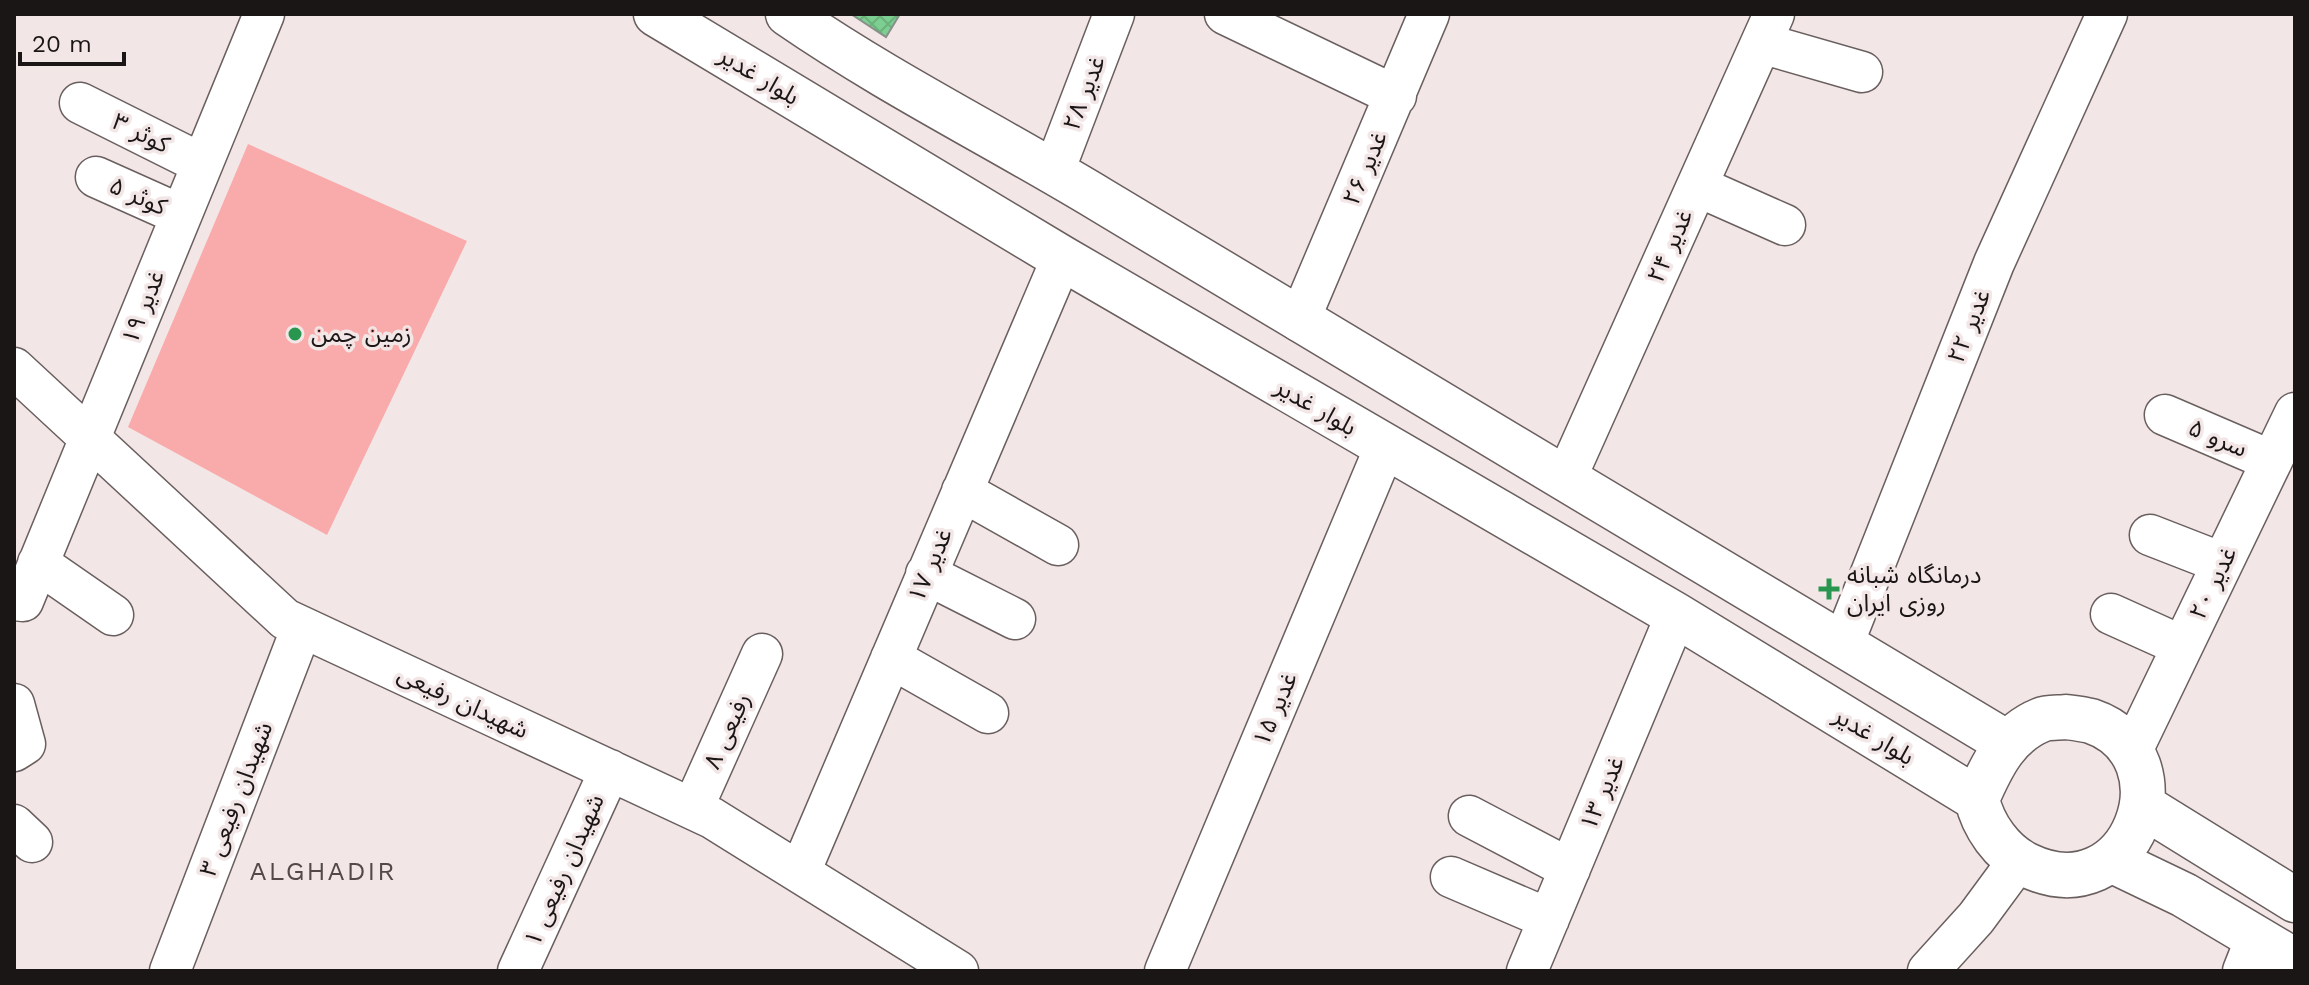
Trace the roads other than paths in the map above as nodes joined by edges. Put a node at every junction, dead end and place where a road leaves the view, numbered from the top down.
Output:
1 (264, 14) edge
2 (656, 14) edge
3 (788, 14) edge
4 (1114, 14) edge
5 (1225, 14) edge
6 (1429, 14) edge
7 (2107, 14) edge
8 (1767, 28) edge
9 (1862, 72) dead end
10 (1396, 96) junction
11 (80, 103) dead end
12 (202, 164) junction
13 (1054, 171) junction
14 (96, 177) dead end
15 (1697, 186) junction
16 (181, 215) junction
17 (1785, 225) dead end
18 (1062, 258) junction
19 (1299, 321) junction
20 (14, 368) edge
21 (2295, 413) edge
22 (2165, 415) dead end
23 (89, 438) junction
24 (1385, 447) junction
25 (2272, 461) junction
26 (1566, 478) junction
27 (962, 491) junction
28 (2150, 535) dead end
29 (1058, 545) dead end
30 (38, 563) junction
31 (2222, 563) junction
32 (926, 574) junction
33 (18, 600) edge
34 (2111, 614) dead end
35 (113, 615) dead end
36 (1676, 615) junction
37 (1015, 619) dead end
38 (302, 627) junction
39 (1843, 644) junction
40 (2182, 646) junction
41 (762, 654) dead end
42 (891, 658) junction
43 (14, 704) edge
44 (988, 713) dead end
45 (2007, 743) junction
46 (14, 751) edge
47 (2131, 753) junction
48 (610, 770) junction
49 (1977, 799) junction
50 (2143, 806) junction
51 (693, 808) junction
52 (1469, 816) dead end
53 (2111, 860) junction
54 (2018, 861) junction
55 (1570, 869) junction
56 (800, 872) junction
57 (1451, 877) dead end
58 (2295, 900) edge
59 (1549, 919) junction
60 (2250, 955) edge
61 (2295, 961) edge
62 (170, 971) edge
63 (518, 971) edge
64 (958, 971) edge
65 (1165, 971) edge
66 (1527, 971) edge
67 (1928, 971) edge

1 - 12 street, ۱۹ غدیر
2 - 18 main road, بلوار غدیر
3 - 13 main road
4 - 13 street, ۲۸ غدیر
5 - 10 street
6 - 10 street, ۲۶ غدیر
7 - 39 street, ۲۲ غدیر
8 - 9 street
8 - 15 street, ۲۴ غدیر
10 - 19 street, ۲۶ غدیر
11 - 12 street, ۳ کوثر
12 - 16 street, ۱۹ غدیر
13 - 19 main road
14 - 16 street, ۵ کوثر
15 - 17 street
15 - 26 street, ۲۴ غدیر
16 - 23 street, ۱۹ غدیر
18 - 24 main road, بلوار غدیر
18 - 27 street, ۱۷ غدیر
19 - 26 main road
20 - 23 street, شهیدان رفیعی
21 - 25 street, ۲۰ غدیر
22 - 25 street, سرو ۵
23 - 30 street, ۱۹ غدیر
23 - 38 street, شهیدان رفیعی
24 - 36 main road, بلوار غدیر
24 - 65 street, ۱۵ غدیر
25 - 31 street, ۲۰ غدیر
26 - 39 main road
27 - 29 street
27 - 32 street, ۱۷ غدیر
28 - 31 street
30 - 33 street, ۱۹ غدیر
30 - 35 street
31 - 40 street, ۲۰ غدیر
32 - 37 street
32 - 42 street, ۱۷ غدیر
34 - 40 street
36 - 49 main road, بلوار غدیر
36 - 55 street, ۱۳ غدیر
38 - 48 street, شهیدان رفیعی
38 - 62 street, ۳ شهیدان رفیعی
39 - 45 main road
40 - 47 street, ۲۰ غدیر
41 - 51 street, رفیعی ۸
42 - 44 street
42 - 56 street, ۱۷ غدیر
43 - 46 street
45 - 47 main road
45 - 49 main road
47 - 50 main road
48 - 51 street, شهیدان رفیعی
48 - 63 street, ۱ شهیدان رفیعی
49 - 54 main road
50 - 53 main road
50 - 58 main road
51 - 56 street, شهیدان رفیعی
52 - 55 street
53 - 54 main road
53 - 60 main road
54 - 67 street
55 - 59 street, ۱۳ غدیر
56 - 64 street, شهیدان رفیعی
57 - 59 street
59 - 66 street, ۱۳ غدیر
60 - 61 main road

